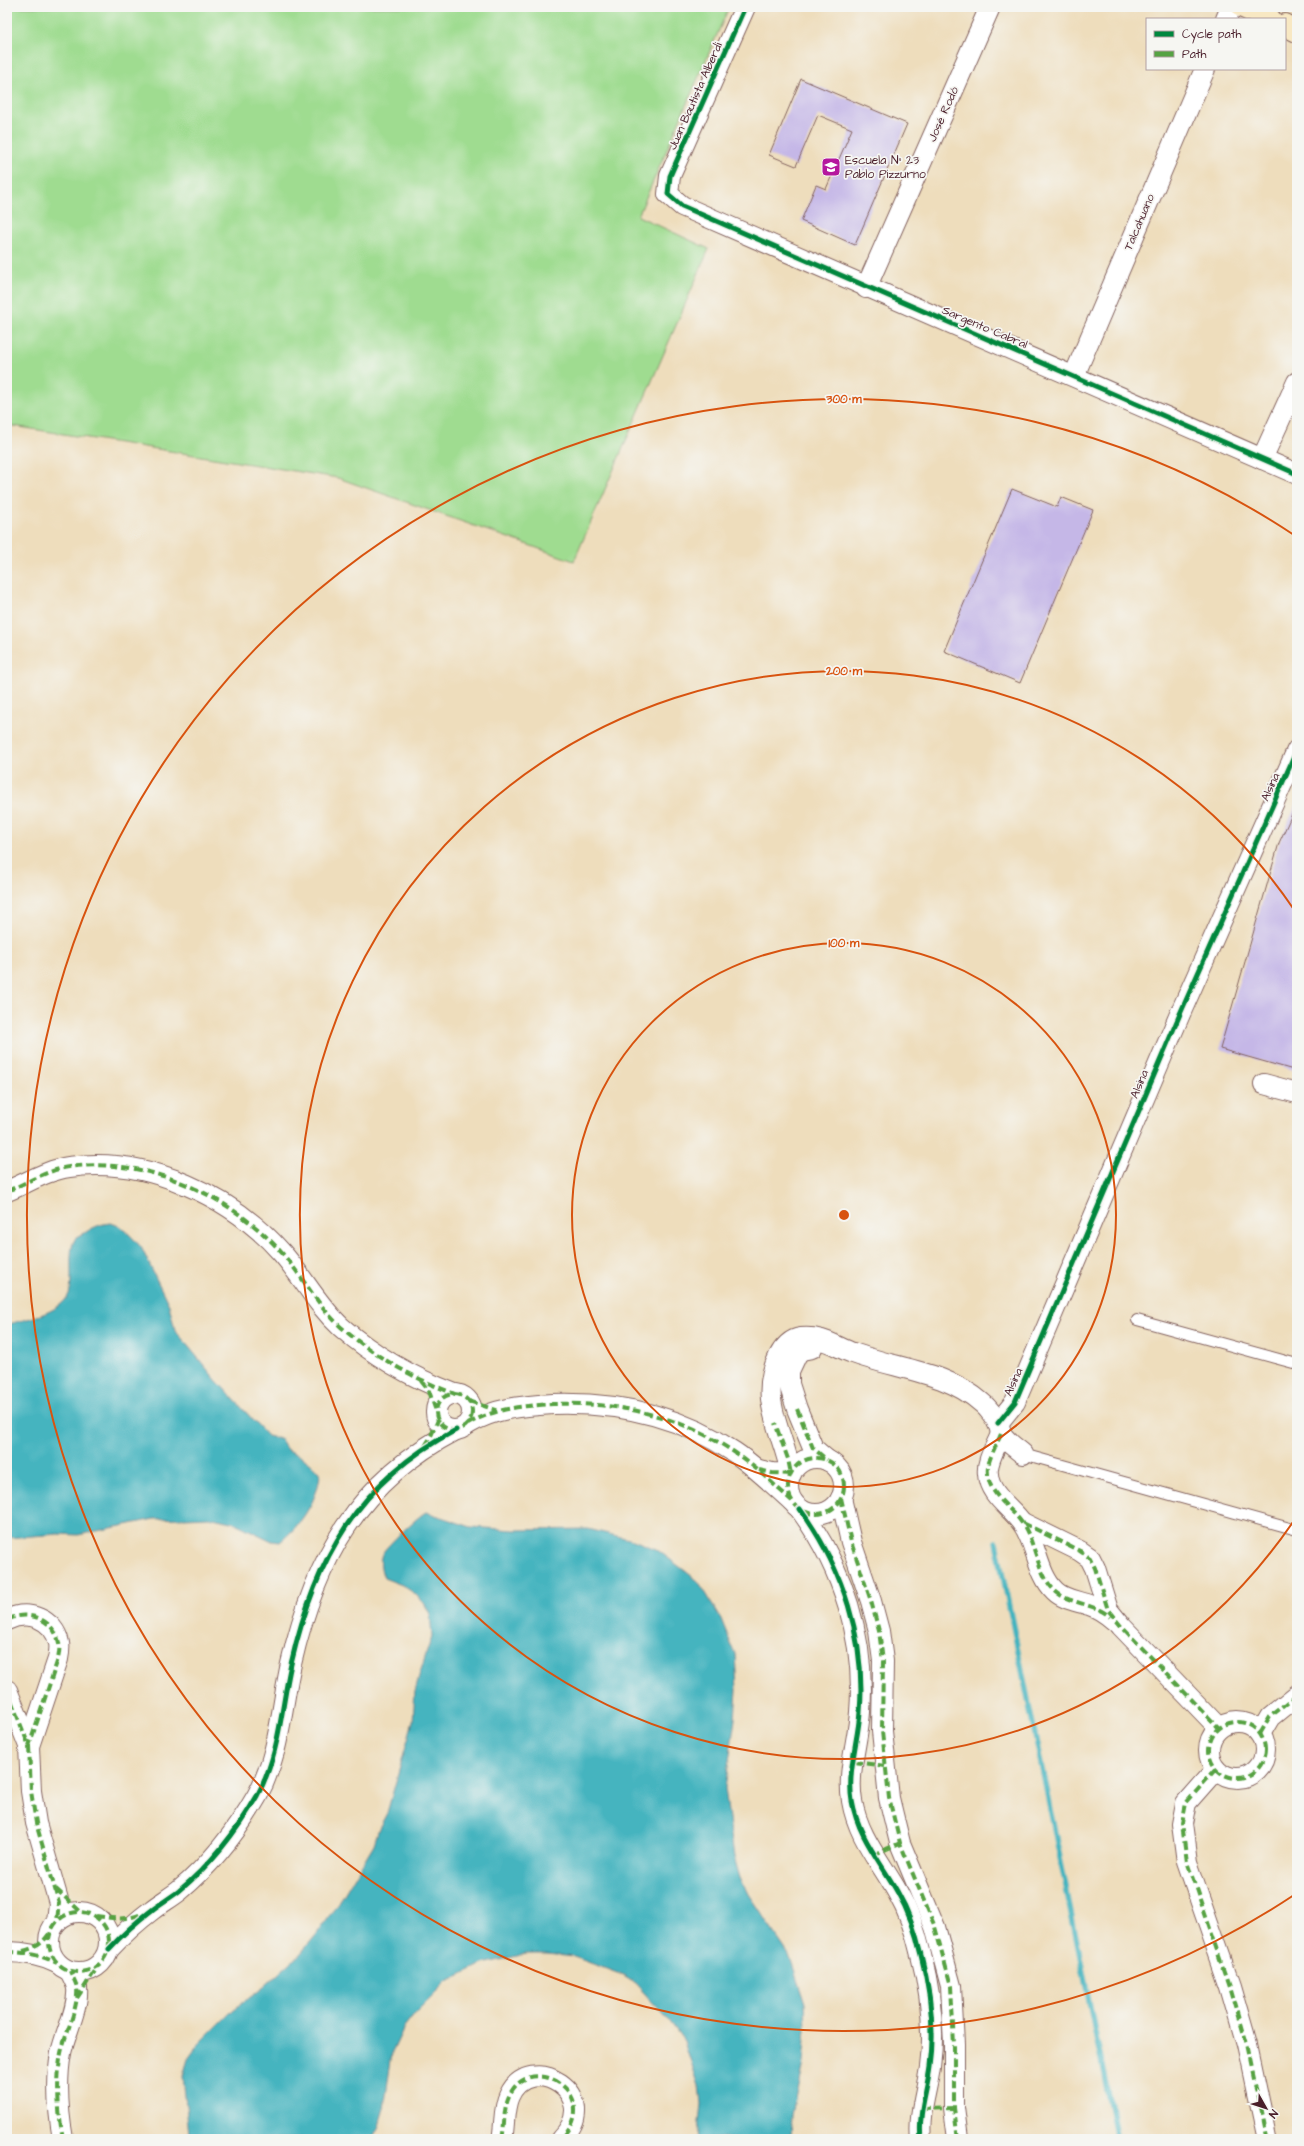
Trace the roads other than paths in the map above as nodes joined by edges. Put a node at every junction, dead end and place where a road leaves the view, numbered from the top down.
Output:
1 (745, 7) edge
2 (990, 7) edge
3 (1231, 7) edge
4 (1243, 7) edge
5 (1226, 18) edge
6 (1268, 18) edge
7 (1286, 26) edge
8 (1297, 31) edge
9 (1205, 70) edge
10 (668, 194) joint
11 (866, 288) junction
12 (1074, 376) junction
13 (1297, 382) edge
14 (1262, 459) junction
15 (1297, 474) edge
16 (1297, 750) edge
17 (1264, 1084) dead end
18 (1297, 1093) edge
19 (7, 1191) edge
20 (1137, 1320) dead end
21 (852, 1353) junction
22 (1297, 1364) edge
23 (421, 1381) junction
24 (462, 1398) junction
25 (496, 1410) junction
26 (437, 1417) junction
27 (462, 1427) junction
28 (1000, 1428) junction
29 (422, 1449) junction
30 (1023, 1454) joint
31 (828, 1461) junction
32 (759, 1470) junction
33 (791, 1474) junction
34 (841, 1498) junction
35 (796, 1505) junction
36 (1023, 1523) junction
37 (1297, 1530) edge
38 (7, 1620) edge
39 (1121, 1626) junction
40 (7, 1690) edge
41 (1297, 1695) edge
42 (1219, 1728) junction
43 (1260, 1734) junction
44 (29, 1746) junction
45 (854, 1762) junction
46 (885, 1766) junction
47 (1216, 1769) junction
48 (900, 1843) junction
49 (873, 1855) junction
50 (56, 1889) junction
51 (152, 1910) junction
52 (88, 1913) junction
53 (54, 1927) junction
54 (14, 1952) edge
55 (106, 1955) junction
56 (64, 1967) junction
57 (76, 2000) junction
58 (954, 2108) junction
59 (922, 2109) junction
60 (63, 2139) edge
61 (502, 2139) edge
62 (561, 2139) edge
63 (921, 2139) edge
64 (958, 2139) edge
65 (1267, 2139) edge

1 - 10 street, Juan Bautista Alberdi
2 - 11 street, José Rodó
3 - 5 street
4 - 6 street
7 - 8 street
9 - 12 street, Talcahuano
10 - 11 street, Sargento Cabral
11 - 12 street, Sargento Cabral
12 - 14 street, Sargento Cabral
13 - 14 street
14 - 15 street, Sargento Cabral
16 - 28 street, Alsina
17 - 18 street
19 - 23 street
20 - 22 lane
21 - 28 street
21 - 31 street
21 - 33 street
23 - 24 street
23 - 26 street
24 - 25 street
24 - 26 street
24 - 27 street
25 - 27 street
25 - 32 street
26 - 27 street
26 - 29 street
27 - 29 street
28 - 30 street
28 - 36 street, Alsina
29 - 51 street
30 - 37 lane
31 - 33 street
31 - 34 street
32 - 33 street
32 - 35 street
33 - 35 street
34 - 35 street
34 - 46 street
35 - 45 street
36 - 39 street
36 - 39 street
38 - 44 street
39 - 42 street
40 - 44 street
41 - 43 street
42 - 43 street
42 - 47 street
43 - 47 street
44 - 50 street
45 - 46 street
45 - 49 street
46 - 48 street
47 - 65 street
48 - 49 street
48 - 58 street
49 - 59 street
50 - 52 street
50 - 53 street
51 - 52 street
51 - 55 street
52 - 53 street
52 - 55 street
53 - 54 street
53 - 56 street
54 - 56 street
55 - 56 street
55 - 57 street
56 - 57 street
57 - 60 street
58 - 59 street
58 - 64 street
59 - 63 street
61 - 62 street

